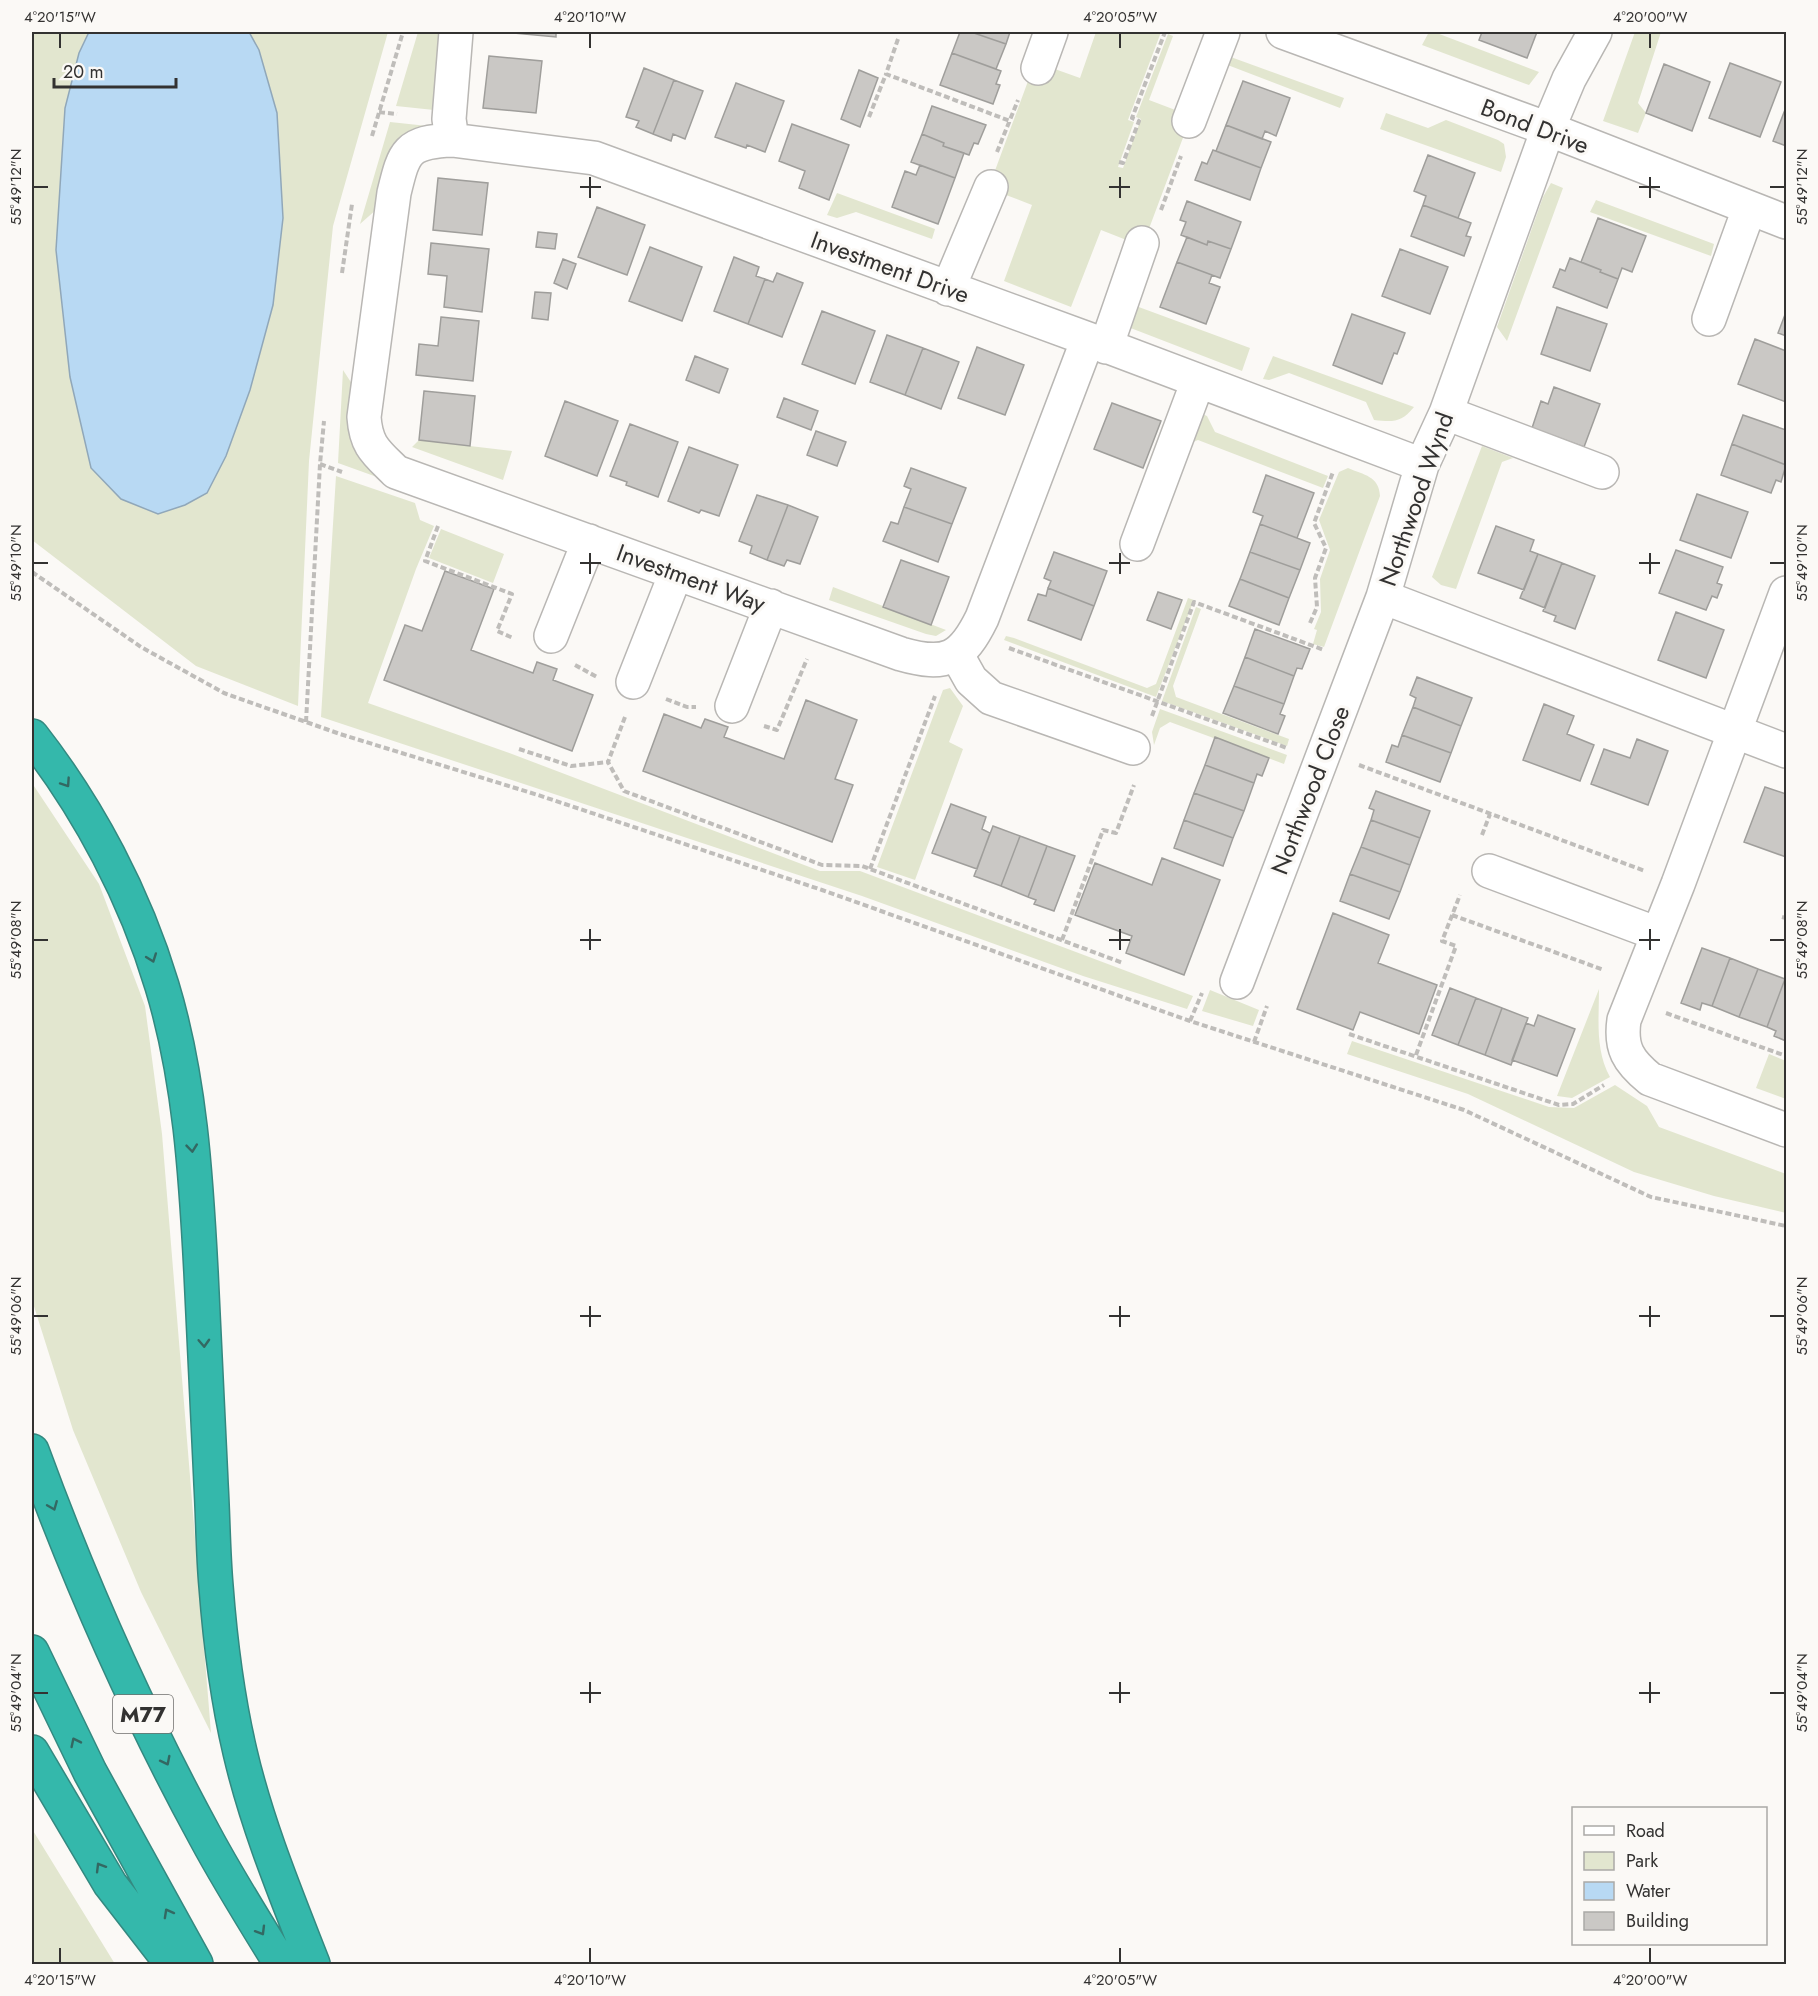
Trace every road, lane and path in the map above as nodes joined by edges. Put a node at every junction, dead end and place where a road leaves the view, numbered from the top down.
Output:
1 (456, 32) edge
2 (1051, 32) edge
3 (1165, 32) edge
4 (1224, 32) edge
5 (1283, 32) edge
6 (1594, 32) edge
7 (898, 39) dead end
8 (1038, 68) joint
9 (886, 74) junction
10 (868, 117) dead end
11 (1010, 121) junction
12 (1189, 121) joint
13 (1548, 129) junction
14 (452, 140) junction
15 (1119, 162) dead end
16 (991, 187) joint
17 (1749, 209) junction
18 (1786, 222) edge
19 (1142, 243) joint
20 (948, 289) junction
21 (1708, 319) dead end
22 (1097, 343) junction
23 (1198, 381) junction
24 (1446, 413) junction
25 (1346, 436) junction
26 (1422, 465) junction
27 (1602, 472) dead end
28 (589, 541) junction
29 (1137, 544) dead end
30 (32, 572) edge
31 (676, 573) junction
32 (1786, 593) edge
33 (1383, 597) junction
34 (771, 606) junction
35 (1310, 623) dead end
36 (551, 636) dead end
37 (957, 650) junction
38 (1358, 663) junction
39 (633, 682) joint
40 (1158, 701) junction
41 (732, 706) dead end
42 (1735, 732) junction
43 (1142, 735) joint
44 (32, 736) edge
45 (519, 749) dead end
46 (1786, 751) edge
47 (1323, 757) junction
48 (608, 762) junction
49 (1135, 783) dead end
50 (870, 869) junction
51 (1476, 878) joint
52 (1678, 884) junction
53 (1452, 915) junction
54 (1658, 934) junction
55 (1062, 940) junction
56 (1123, 963) dead end
57 (1237, 982) dead end
58 (1635, 991) junction
59 (1349, 1034) dead end
60 (1416, 1056) junction
61 (1786, 1056) edge
62 (1636, 1066) junction
63 (1786, 1130) edge
64 (1786, 1226) edge
65 (32, 1451) edge
66 (32, 1652) edge
67 (32, 1752) edge
68 (172, 1965) edge
69 (196, 1965) edge
70 (281, 1965) edge
71 (313, 1965) edge

1 - 14 street
2 - 8 street
3 - 15 path
4 - 12 street
5 - 13 street, Bond Drive
6 - 13 street, Northwood Wynd
7 - 9 path
8 - 11 path
9 - 10 path
9 - 11 path
11 - 16 path
12 - 19 path
13 - 17 street, Bond Drive
13 - 24 street, Northwood Wynd
14 - 20 street, Investment Drive
14 - 28 street, Investment Way
16 - 20 street
17 - 18 street, Bond Drive
17 - 21 street
19 - 22 street
20 - 22 street, Investment Drive
22 - 23 street, Investment Drive
22 - 37 street
23 - 25 street, Investment Drive
23 - 29 street
24 - 26 street, Northwood Wynd
24 - 27 street
25 - 26 street, Investment Drive
25 - 35 path
26 - 33 street, Northwood Wynd
28 - 31 street, Investment Way
28 - 36 street
30 - 64 path
31 - 34 street, Investment Way
31 - 39 street
32 - 42 street
33 - 38 street, Northwood Close
33 - 42 street, Northwood Wynd
34 - 37 street, Investment Way
34 - 41 street
37 - 40 path
37 - 43 street
37 - 50 path
38 - 40 path
38 - 47 street, Northwood Close
39 - 48 path
40 - 43 path
40 - 47 path
42 - 46 street, Northwood Wynd
42 - 52 street
44 -> 71 highway
45 - 48 path
47 - 52 path
47 - 57 street, Northwood Close
48 - 50 path
49 - 55 path
50 - 55 path
51 - 53 path
51 - 54 street
52 - 54 street
53 - 58 path
53 - 60 path
54 - 58 street
55 - 56 path
58 - 61 path
58 - 62 street
59 - 60 path
60 - 62 path
62 - 63 street
65 -> 70 highway, M77
69 -> 66 highway
68 -> 67 highway

